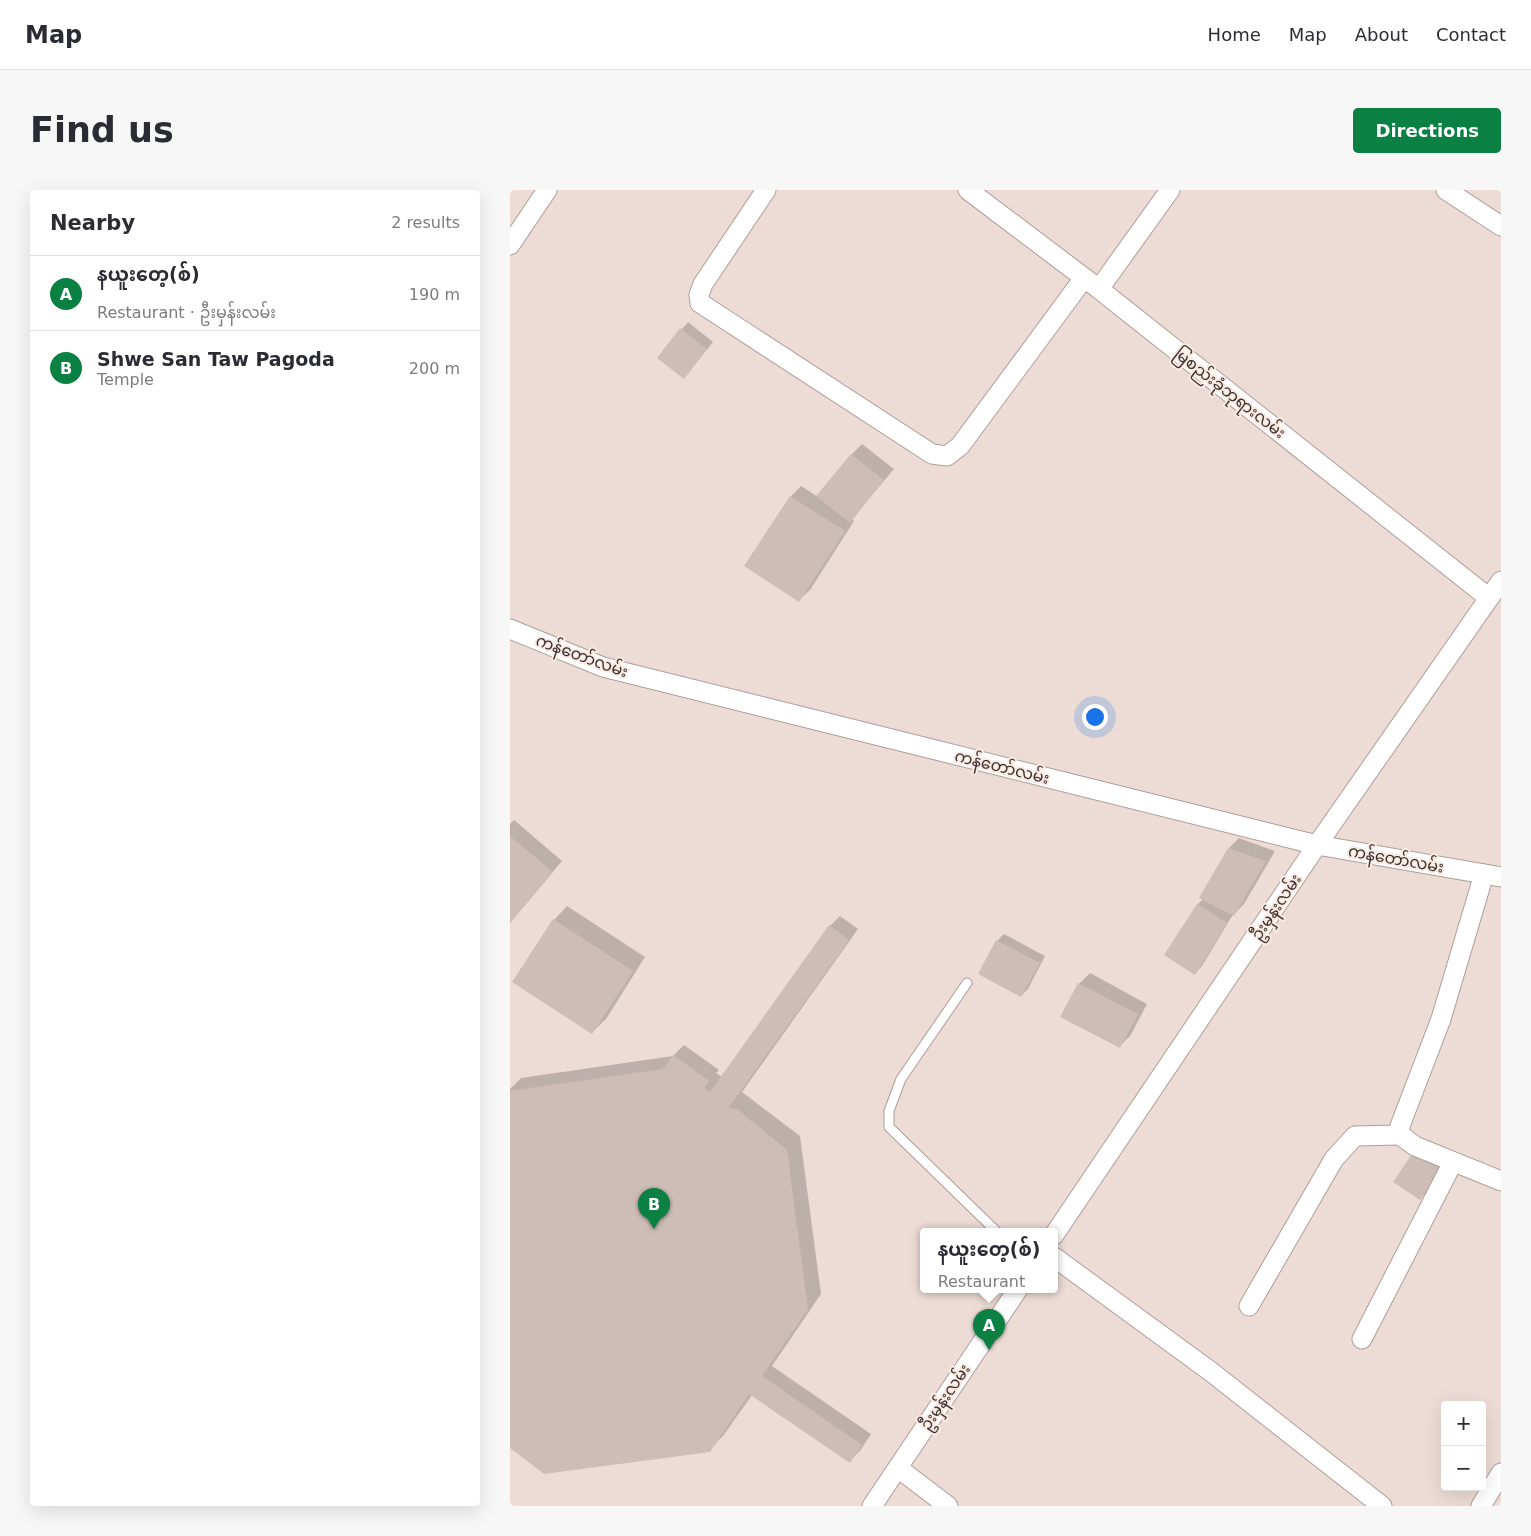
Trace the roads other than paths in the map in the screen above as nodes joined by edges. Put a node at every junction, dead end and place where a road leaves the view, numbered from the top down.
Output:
1 (547, 190) edge
2 (766, 190) edge
3 (968, 190) edge
4 (1170, 190) edge
5 (1446, 190) edge
6 (1501, 226) edge
7 (510, 245) edge
8 (1092, 283) junction
9 (1501, 581) edge
10 (1489, 598) junction
11 (510, 629) edge
12 (1317, 845) junction
13 (1493, 875) edge
14 (967, 983) dead end
15 (1400, 1135) junction
16 (1453, 1162) junction
17 (1501, 1181) edge
18 (993, 1228) edge
19 (1058, 1229) edge
20 (1058, 1260) edge
21 (1015, 1293) edge
22 (1249, 1306) dead end
23 (1362, 1339) dead end
24 (898, 1468) junction
25 (1501, 1473) edge
26 (872, 1506) edge
27 (948, 1506) edge
28 (1382, 1506) edge
29 (1481, 1506) edge

1 - 7 street
2 - 8 street
3 - 8 street, မြစည်းခုံဘုရားလမ်း
4 - 8 street
5 - 6 street
8 - 10 street, မြစည်းခုံဘုရားလမ်း
9 - 10 street, ဦးမှန်းလမ်း
10 - 12 street, ဦးမှန်းလမ်း
11 - 12 street, ကန်တော်လမ်း
12 - 13 street, ကန်တော်လမ်း
12 - 19 street, ဦးမှန်းလမ်း
13 - 15 street
14 - 18 lane
15 - 16 street
15 - 22 street
16 - 17 street
16 - 23 street
20 - 28 street
21 - 24 street, ဦးမှန်းလမ်း
24 - 26 street, ဦးမှန်းလမ်း
24 - 27 street
25 - 29 street

